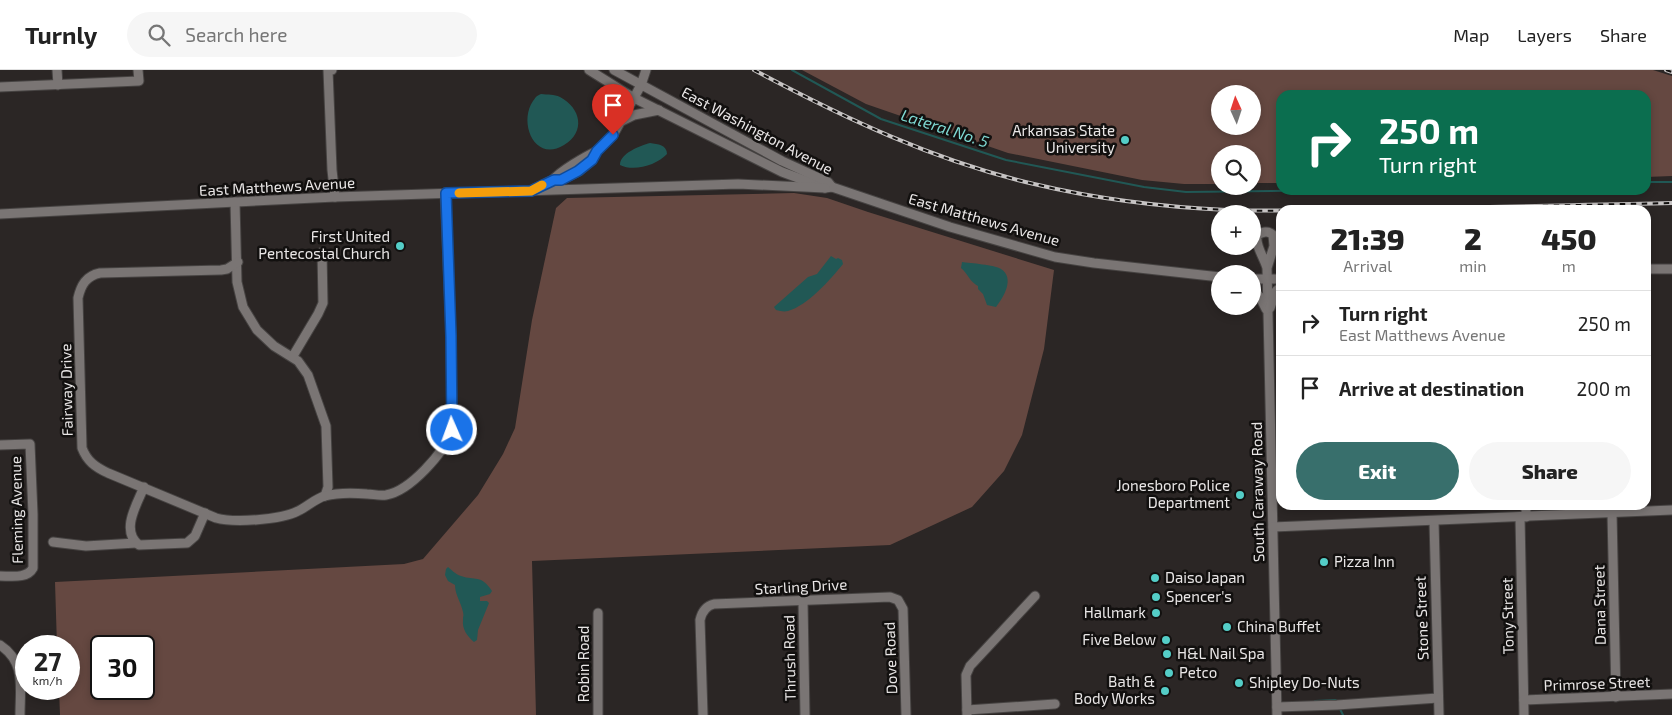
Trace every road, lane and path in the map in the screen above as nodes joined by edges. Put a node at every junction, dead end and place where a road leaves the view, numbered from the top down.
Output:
1 (57, 70) edge
2 (138, 70) edge
3 (328, 70) edge
4 (332, 70) edge
5 (588, 70) edge
6 (614, 70) edge
7 (646, 70) edge
8 (58, 85) junction
9 (641, 85) junction
10 (0, 87) edge
11 (634, 98) junction
12 (660, 110) junction
13 (621, 121) junction
14 (829, 188) junction
15 (531, 191) junction
16 (446, 193) junction
17 (335, 197) junction
18 (235, 202) junction
19 (0, 214) edge
20 (322, 252) dead end
21 (238, 262) junction
22 (1267, 268) dead end
23 (1672, 268) edge
24 (1651, 269) edge
25 (1211, 276) edge
26 (1261, 279) edge
27 (1267, 279) junction
28 (1276, 279) edge
29 (1276, 291) edge
30 (1261, 299) edge
31 (1268, 313) junction
32 (293, 356) junction
33 (0, 445) edge
34 (1276, 466) edge
35 (144, 487) junction
36 (325, 496) junction
37 (1525, 510) edge
38 (1582, 510) edge
39 (1596, 510) edge
40 (1672, 510) edge
41 (205, 513) junction
42 (1612, 513) junction
43 (1523, 517) junction
44 (1434, 521) junction
45 (1273, 527) junction
46 (53, 542) dead end
47 (136, 544) junction
48 (0, 576) edge
49 (1035, 596) dead end
50 (802, 601) junction
51 (899, 602) joint
52 (598, 613) dead end
53 (3, 647) edge
54 (1672, 694) edge
55 (1616, 696) junction
56 (1438, 698) junction
57 (1524, 700) junction
58 (1055, 704) dead end
59 (1277, 711) edge
60 (967, 712) edge
61 (20, 715) edge
62 (598, 715) edge
63 (703, 715) edge
64 (805, 715) edge
65 (906, 715) edge
66 (1439, 715) edge
67 (1524, 715) edge

1 - 8 street
2 - 8 street
3 - 4 street
3 - 17 street
5 - 11 street, East Washington Avenue
6 - 9 street, East Washington Avenue
7 - 9 street, East Matthews Avenue
8 - 10 street
9 - 11 street, East Matthews Avenue
9 - 14 street, East Washington Avenue
11 - 12 street, East Washington Avenue
11 - 13 street, East Matthews Avenue
12 - 13 street
12 - 14 street, East Washington Avenue
13 - 15 street, East Matthews Avenue
14 - 15 street
14 - 25 street, East Matthews Avenue
15 - 16 street, East Matthews Avenue
16 - 17 street, East Matthews Avenue
16 - 36 street
17 - 18 street, East Matthews Avenue
18 - 19 street, East Matthews Avenue
18 - 21 street
20 - 32 street
21 - 32 street
21 - 35 street, Fairway Drive
22 - 27 street, South Caraway Road
23 - 24 street
26 - 27 street
27 - 28 street
27 - 31 street, South Caraway Road
29 - 31 street
30 - 31 street
31 - 34 street, South Caraway Road
32 - 36 street
33 - 48 street, Fleming Avenue
34 - 45 street, South Caraway Road
35 - 41 street, Fairway Drive
35 - 47 street
36 - 41 street, Fairway Drive
37 - 43 street, Tony Street
38 - 43 street
39 - 42 street
40 - 42 street
41 - 47 street
42 - 55 street, Dana Street
43 - 44 street
43 - 57 street, Tony Street
44 - 45 street
44 - 56 street, Stone Street
45 - 59 street, South Caraway Road
46 - 47 street
49 - 60 street
50 - 51 street, Starling Drive
50 - 63 street, Starling Drive
50 - 64 street, Thrush Road
51 - 65 street, Dove Road
52 - 62 street, Robin Road
53 - 61 street
54 - 55 street, Primrose Street
55 - 57 street, Primrose Street
56 - 59 street
56 - 66 street, Stone Street
57 - 67 street, Tony Street
58 - 60 street

